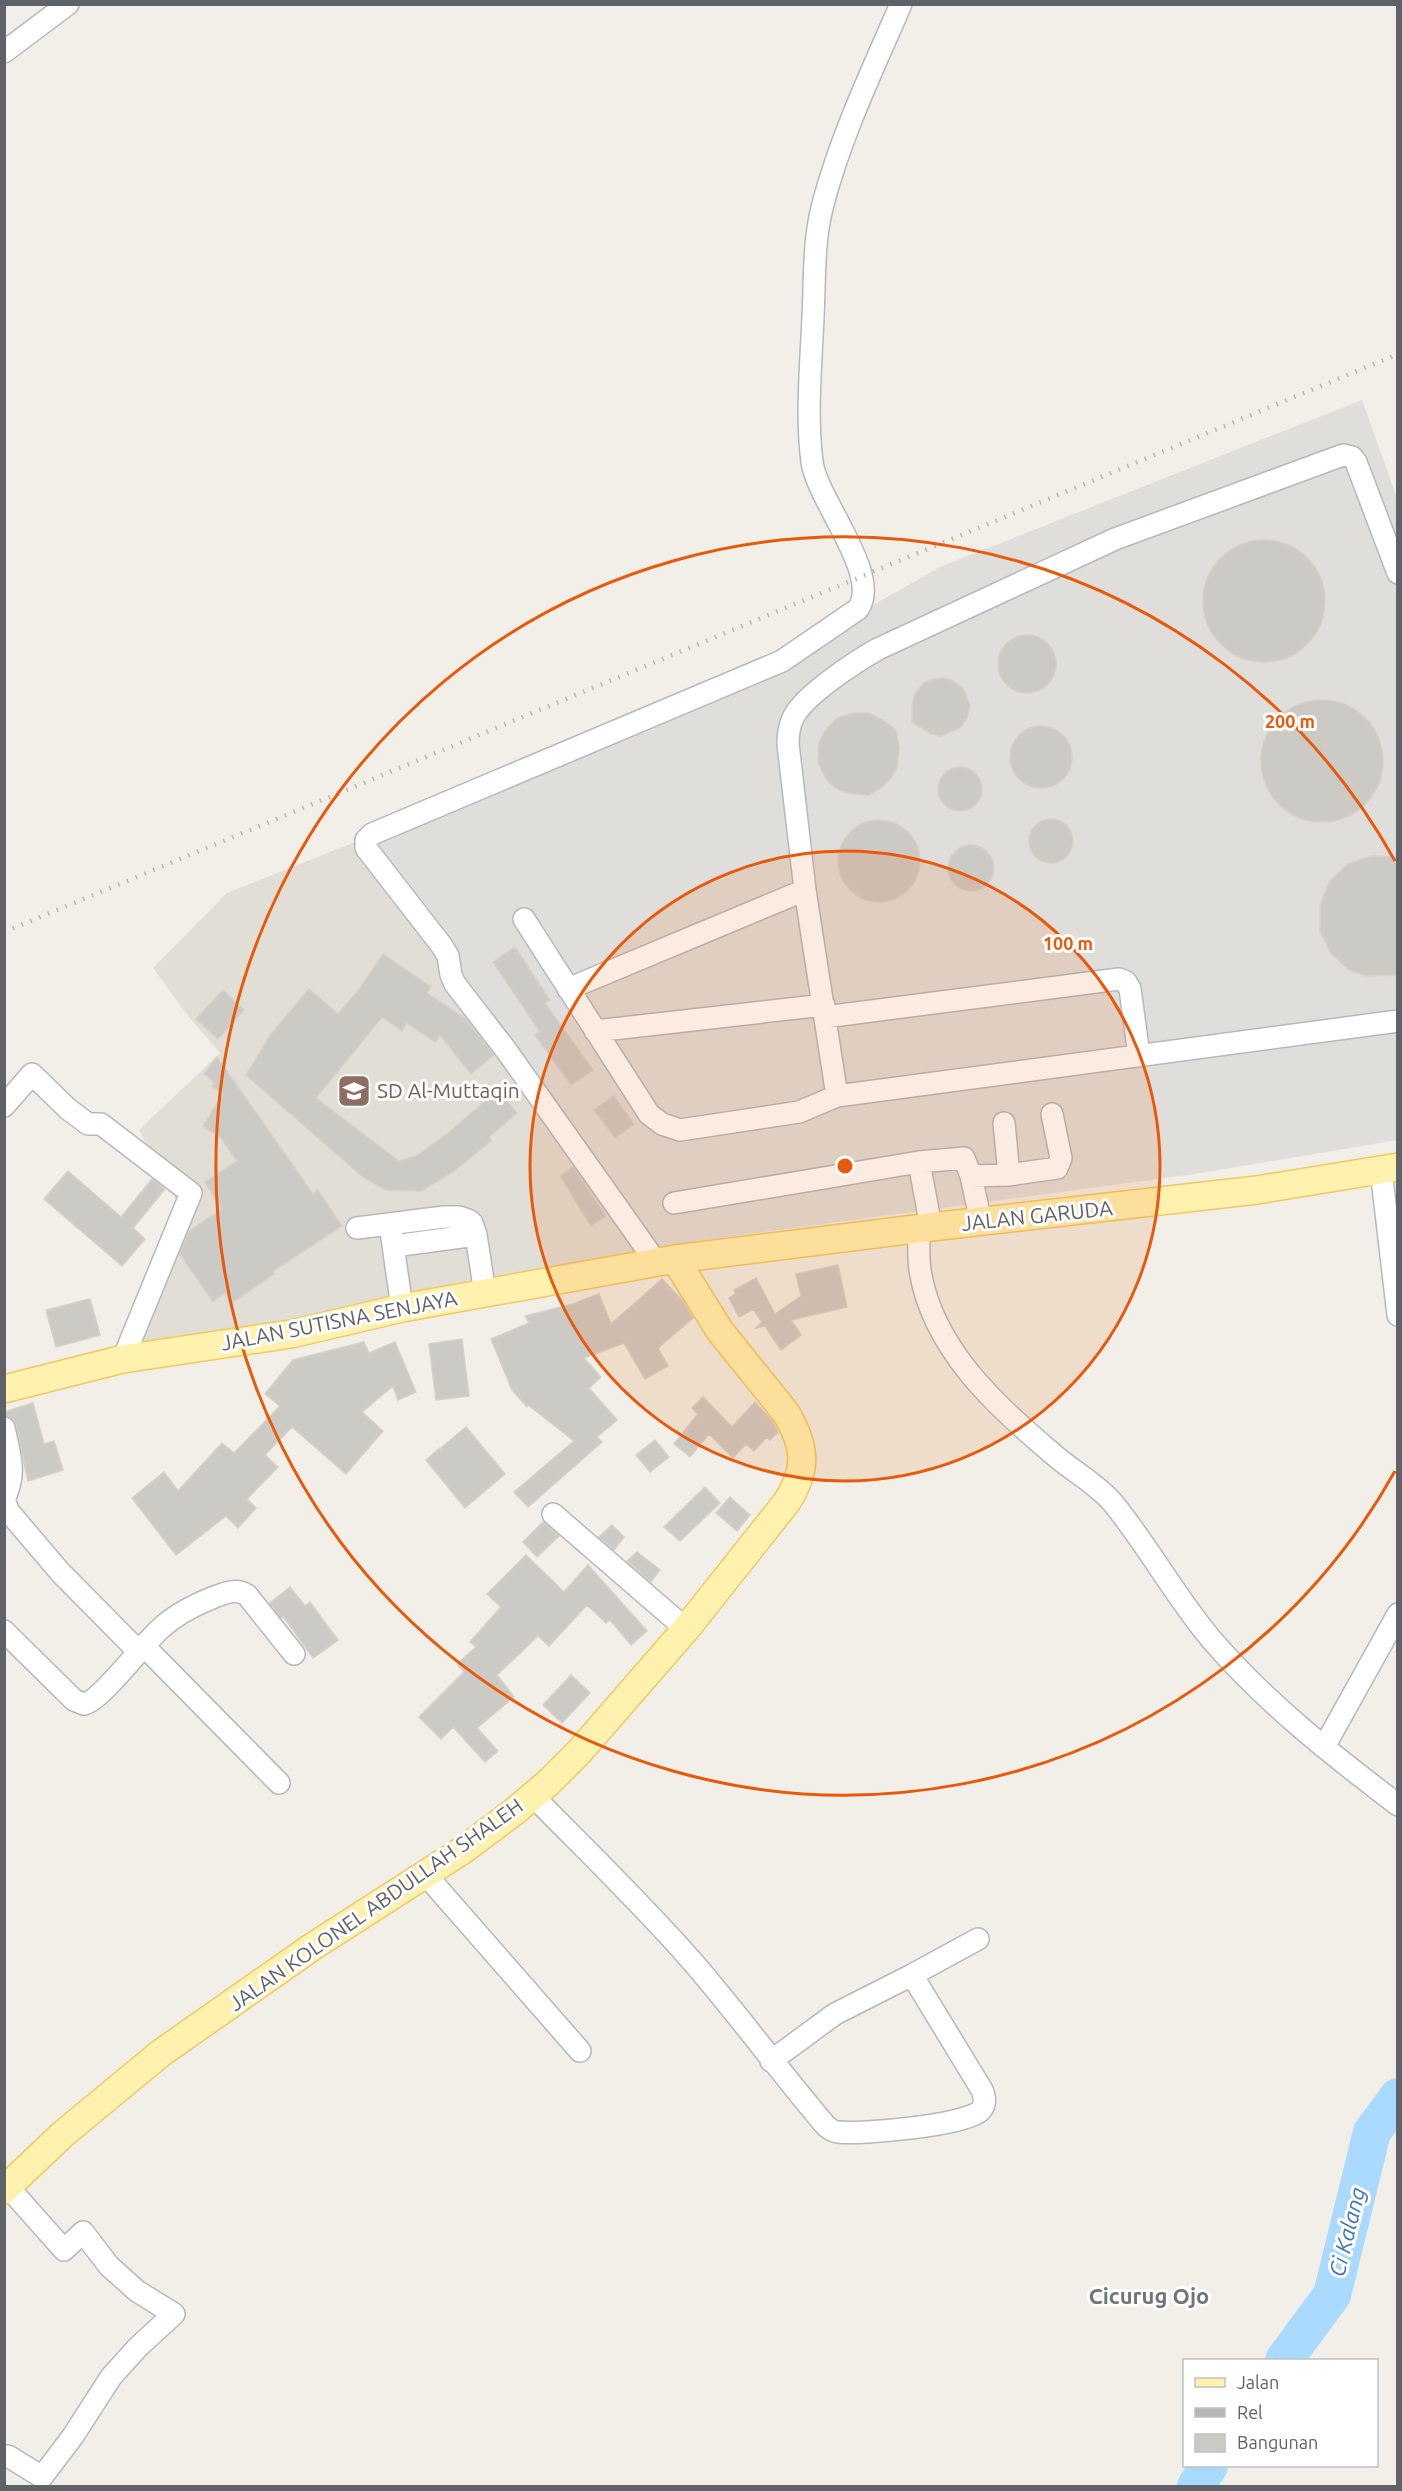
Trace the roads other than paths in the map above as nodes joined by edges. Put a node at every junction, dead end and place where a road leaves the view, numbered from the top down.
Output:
1 (68, 4) edge
2 (901, 4) edge
3 (4, 52) edge
4 (1398, 573) edge
5 (805, 890) junction
6 (524, 920) dead end
7 (568, 989) junction
8 (824, 1011) junction
9 (1398, 1021) edge
10 (595, 1031) junction
11 (1139, 1055) junction
12 (837, 1096) junction
13 (4, 1106) edge
14 (1052, 1114) dead end
15 (1004, 1123) dead end
16 (919, 1162) junction
17 (1389, 1168) edge
18 (1009, 1175) junction
19 (971, 1176) junction
20 (674, 1203) dead end
21 (981, 1222) junction
22 (390, 1224) junction
23 (357, 1228) dead end
24 (925, 1228) junction
25 (476, 1235) junction
26 (394, 1246) junction
27 (665, 1261) junction
28 (485, 1293) junction
29 (402, 1308) junction
30 (1398, 1315) edge
31 (123, 1359) junction
32 (4, 1389) edge
33 (4, 1428) edge
34 (553, 1514) dead end
35 (1398, 1614) edge
36 (686, 1629) junction
37 (4, 1631) edge
38 (140, 1648) junction
39 (294, 1654) dead end
40 (1324, 1747) junction
41 (279, 1784) dead end
42 (533, 1796) junction
43 (1398, 1805) edge
44 (426, 1875) junction
45 (978, 1939) dead end
46 (912, 1975) junction
47 (580, 2051) dead end
48 (771, 2061) junction
49 (6, 2189) edge
50 (8, 2456) dead end

1 - 3 street
2 - 27 street
4 - 5 street
5 - 7 street
5 - 8 street
6 - 7 street
7 - 10 street
8 - 10 street
8 - 11 street
8 - 12 street
9 - 11 street
10 - 12 street
11 - 12 street
13 - 31 street
14 - 18 street
15 - 18 street
16 - 19 street
16 - 20 street
16 - 24 street
17 - 21 main road, JALAN GARUDA
17 - 30 street
18 - 19 street
19 - 21 street
21 - 24 main road, JALAN GARUDA
22 - 23 street
22 - 25 street
22 - 26 street
24 - 27 main road, JALAN GARUDA
24 - 40 street
25 - 26 street
25 - 28 street
26 - 29 street
27 - 28 main road, JALAN SUTISNA SENJAYA
27 - 36 main road, JALAN KOLONEL ABDULLAH SHALEH
28 - 29 main road, JALAN SUTISNA SENJAYA
29 - 31 main road, JALAN SUTISNA SENJAYA
31 - 32 main road, JALAN SUTISNA SENJAYA
33 - 38 street
34 - 36 street
35 - 40 street
36 - 42 main road, JALAN KOLONEL ABDULLAH SHALEH
37 - 38 street
38 - 39 street
38 - 41 street
40 - 43 street
42 - 44 main road, JALAN KOLONEL ABDULLAH SHALEH
42 - 48 street
44 - 47 street
44 - 49 main road, JALAN KOLONEL ABDULLAH SHALEH
45 - 46 street
46 - 48 street
46 - 48 street
49 - 50 street

